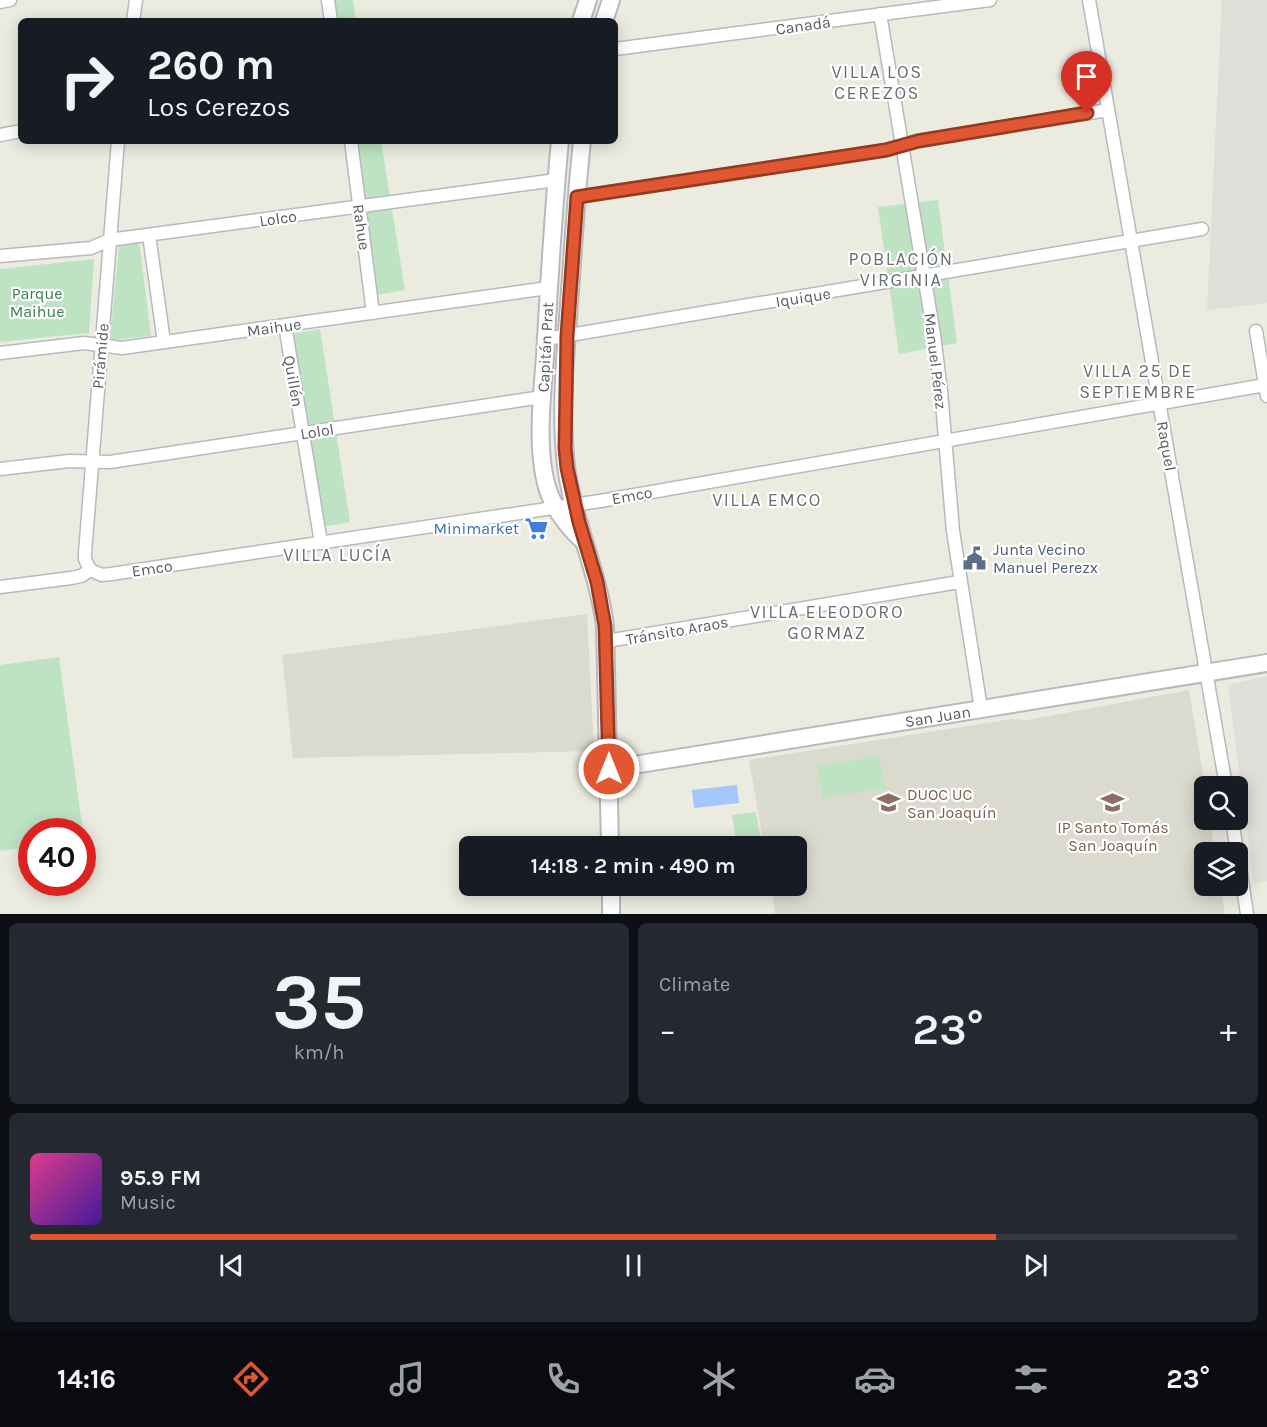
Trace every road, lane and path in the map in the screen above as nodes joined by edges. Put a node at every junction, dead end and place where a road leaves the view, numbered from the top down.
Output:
1 (10, 0) edge
2 (136, 0) edge
3 (328, 0) edge
4 (588, 0) edge
5 (611, 0) edge
6 (990, 0) edge
7 (1089, 0) edge
8 (0, 2) edge
9 (880, 14) junction
10 (133, 18) edge
11 (331, 18) edge
12 (582, 18) edge
13 (605, 18) edge
14 (618, 49) edge
15 (1108, 110) junction
16 (18, 132) edge
17 (0, 135) edge
18 (118, 144) edge
19 (351, 144) edge
20 (560, 144) edge
21 (582, 144) edge
22 (902, 145) junction
23 (556, 180) junction
24 (577, 197) junction
25 (359, 207) junction
26 (1202, 230) dead end
27 (149, 235) junction
28 (110, 240) junction
29 (1131, 242) junction
30 (0, 256) edge
31 (924, 277) junction
32 (548, 288) junction
33 (373, 313) junction
34 (285, 325) junction
35 (1256, 331) dead end
36 (567, 336) junction
37 (546, 339) junction
38 (164, 342) junction
39 (101, 346) junction
40 (0, 353) edge
41 (1266, 391) edge
42 (542, 397) junction
43 (1160, 404) junction
44 (303, 433) junction
45 (945, 441) junction
46 (92, 461) junction
47 (0, 469) edge
48 (575, 504) junction
49 (555, 507) junction
50 (583, 541) junction
51 (321, 543) junction
52 (90, 570) junction
53 (959, 582) junction
54 (0, 586) edge
55 (607, 642) junction
56 (1267, 663) edge
57 (1207, 673) junction
58 (981, 709) junction
59 (609, 769) junction
60 (1224, 776) edge
61 (610, 836) edge
62 (611, 896) edge
63 (1245, 896) edge
64 (611, 914) edge
65 (1248, 914) edge

1 - 8 street
2 - 10 street
3 - 11 street
4 - 12 street
5 - 13 street
6 - 9 street, Canadá
7 - 15 street, Raquel
9 - 14 street, Canadá
9 - 22 street, Manuel Pérez
15 - 22 street
15 - 29 street, Raquel
16 - 17 street
18 - 28 street, Pirámide
19 - 25 street, Rahue
20 - 23 street, Capitán Prat
21 - 24 street, Capitán Prat
22 - 24 street
22 - 31 street, Manuel Pérez
23 - 25 street, Lolco
23 - 32 street, Capitán Prat
24 - 36 street, Capitán Prat
25 - 27 street, Lolco
25 - 33 street, Rahue
26 - 29 street, Iquique
27 - 28 street, Lolco
27 - 38 street
28 - 30 street, Lolco
28 - 39 street, Pirámide
29 - 31 street, Iquique
29 - 43 street, Raquel
31 - 36 street, Iquique
31 - 45 street, Manuel Pérez
32 - 33 street, Maihue
32 - 37 street, Capitán Prat
33 - 34 street, Maihue
34 - 38 street, Maihue
34 - 44 street, Quillén
35 - 41 street, Emco
36 - 37 street, Iquique
36 - 48 street, Capitán Prat
37 - 42 street, Capitán Prat
38 - 39 street, Maihue
39 - 40 street, Maihue
39 - 46 street, Pirámide
41 - 43 street, Emco
42 - 44 street, Lolol
42 - 49 street, Capitán Prat
43 - 45 street, Emco
43 - 57 street, Raquel
44 - 46 street, Lolol
44 - 51 street, Quillén
45 - 48 street, Emco
45 - 53 street, Manuel Pérez
46 - 47 street, Lolol
46 - 52 street, Pirámide
48 - 49 street, Emco
48 - 50 street, Capitán Prat
49 - 50 street, Capitán Prat
49 - 51 street, Emco
50 - 55 street, Capitán Prat
51 - 52 street, Emco
52 - 54 street, Emco
53 - 55 street, Tránsito Araos
53 - 58 street, Manuel Pérez
55 - 59 street, Capitán Prat
56 - 57 street, San Juan
57 - 58 street, San Juan
57 - 60 street, Raquel
58 - 59 street, San Juan
59 - 61 street, Capitán Prat
62 - 64 street
63 - 65 street

